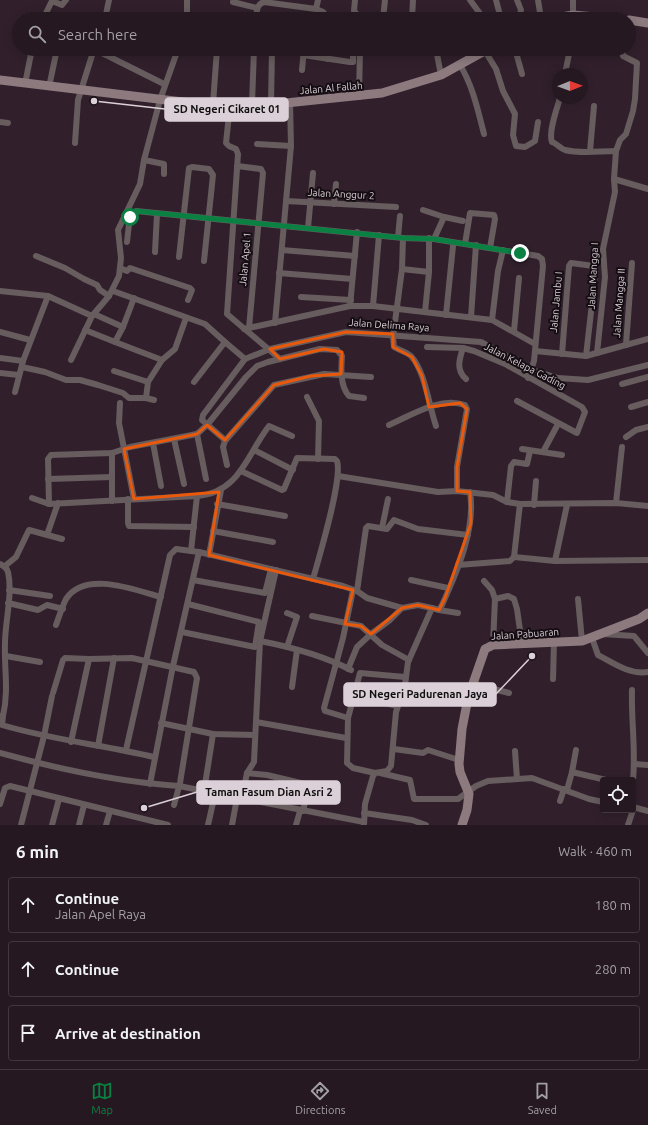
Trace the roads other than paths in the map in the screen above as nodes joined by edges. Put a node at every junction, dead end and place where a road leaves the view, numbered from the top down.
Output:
1 (52, 0) edge
2 (66, 0) edge
3 (109, 0) edge
4 (187, 0) edge
5 (318, 0) edge
6 (355, 0) edge
7 (386, 0) edge
8 (413, 0) edge
9 (470, 0) edge
10 (496, 0) edge
11 (517, 0) edge
12 (538, 0) edge
13 (573, 0) edge
14 (233, 2) dead end
15 (290, 3) edge
16 (257, 8) junction
17 (316, 9) junction
18 (46, 12) edge
19 (107, 12) edge
20 (187, 12) edge
21 (257, 12) edge
22 (323, 12) edge
23 (355, 12) edge
24 (384, 12) edge
25 (412, 12) edge
26 (479, 12) edge
27 (499, 12) edge
28 (520, 12) edge
29 (540, 12) edge
30 (573, 12) edge
31 (636, 21) edge
32 (648, 23) edge
33 (31, 56) edge
34 (56, 56) edge
35 (92, 56) edge
36 (108, 56) edge
37 (175, 56) edge
38 (216, 56) edge
39 (254, 56) edge
40 (272, 56) edge
41 (304, 56) edge
42 (320, 56) edge
43 (353, 56) edge
44 (360, 56) edge
45 (437, 56) edge
46 (476, 56) edge
47 (489, 56) edge
48 (517, 56) edge
49 (569, 56) edge
50 (623, 56) edge
51 (328, 58) joint
52 (460, 65) junction
53 (566, 68) edge
54 (302, 70) dead end
55 (522, 74) dead end
56 (441, 75) junction
57 (0, 80) edge
58 (25, 84) junction
59 (164, 84) junction
60 (49, 87) junction
61 (80, 90) junction
62 (359, 97) junction
63 (160, 100) junction
64 (288, 103) junction
65 (213, 104) junction
66 (252, 104) junction
67 (271, 104) junction
68 (558, 104) edge
69 (230, 105) junction
70 (594, 106) dead end
71 (0, 122) edge
72 (538, 122) dead end
73 (8, 123) dead end
74 (484, 134) dead end
75 (75, 143) dead end
76 (257, 144) dead end
77 (289, 148) junction
78 (590, 151) junction
79 (616, 151) junction
80 (144, 160) junction
81 (237, 166) junction
82 (313, 173) dead end
83 (164, 174) dead end
84 (614, 179) junction
85 (336, 184) dead end
86 (648, 189) edge
87 (286, 201) junction
88 (310, 203) junction
89 (334, 204) junction
90 (396, 207) dead end
91 (423, 210) dead end
92 (157, 214) junction
93 (400, 216) dead end
94 (183, 217) junction
95 (444, 217) junction
96 (209, 219) junction
97 (234, 221) junction
98 (463, 221) dead end
99 (258, 223) junction
100 (283, 226) junction
101 (308, 228) junction
102 (357, 232) junction
103 (379, 235) junction
104 (400, 238) junction
105 (431, 239) junction
106 (127, 242) dead end
107 (465, 244) junction
108 (476, 245) junction
109 (453, 246) dead end
110 (490, 248) junction
111 (282, 250) junction
112 (503, 250) junction
113 (155, 252) dead end
114 (36, 256) dead end
115 (355, 256) junction
116 (179, 257) dead end
117 (204, 261) dead end
118 (632, 263) dead end
119 (120, 268) junction
120 (402, 269) junction
121 (279, 272) junction
122 (429, 272) junction
123 (519, 278) dead end
124 (352, 279) junction
125 (0, 292) edge
126 (111, 293) junction
127 (48, 296) junction
128 (301, 297) dead end
129 (134, 298) junction
130 (188, 300) dead end
131 (350, 303) junction
132 (373, 306) junction
133 (397, 309) junction
134 (424, 312) junction
135 (93, 315) junction
136 (446, 315) junction
137 (472, 317) junction
138 (186, 318) junction
139 (492, 320) junction
140 (275, 323) junction
141 (123, 327) junction
142 (247, 328) junction
143 (85, 330) junction
144 (514, 331) junction
145 (0, 332) edge
146 (393, 335) junction
147 (648, 339) edge
148 (30, 340) junction
149 (115, 342) junction
150 (225, 342) junction
151 (535, 344) junction
152 (626, 345) junction
153 (427, 346) dead end
154 (463, 348) junction
155 (270, 349) junction
156 (535, 351) junction
157 (562, 354) junction
158 (597, 354) junction
159 (586, 356) junction
160 (0, 358) edge
161 (245, 359) junction
162 (280, 359) junction
163 (71, 360) dead end
164 (162, 360) junction
165 (22, 364) junction
166 (648, 365) edge
167 (114, 371) dead end
168 (0, 373) edge
169 (341, 374) junction
170 (530, 374) junction
171 (19, 375) junction
172 (648, 376) edge
173 (372, 377) dead end
174 (466, 379) dead end
175 (148, 382) junction
176 (194, 382) dead end
177 (622, 384) dead end
178 (15, 392) dead end
179 (307, 397) dead end
180 (146, 398) junction
181 (364, 398) dead end
182 (154, 400) dead end
183 (517, 401) dead end
184 (648, 402) edge
185 (120, 403) dead end
186 (429, 407) junction
187 (631, 407) dead end
188 (205, 423) junction
189 (558, 424) junction
190 (389, 425) dead end
191 (436, 426) dead end
192 (648, 427) edge
193 (197, 434) junction
194 (292, 436) dead end
195 (626, 437) dead end
196 (174, 438) junction
197 (225, 440) junction
198 (152, 443) junction
199 (622, 447) dead end
200 (124, 449) junction
201 (254, 450) junction
202 (522, 450) dead end
203 (530, 451) junction
204 (543, 452) junction
205 (112, 453) junction
206 (562, 455) dead end
207 (318, 459) junction
208 (226, 465) dead end
209 (293, 470) junction
210 (242, 471) junction
211 (338, 476) junction
212 (112, 477) junction
213 (48, 479) junction
214 (206, 479) dead end
215 (536, 481) dead end
216 (184, 484) dead end
217 (161, 486) dead end
218 (221, 490) junction
219 (457, 491) junction
220 (470, 492) junction
221 (197, 496) junction
222 (32, 498) dead end
223 (131, 499) junction
224 (388, 499) dead end
225 (112, 501) junction
226 (508, 502) junction
227 (58, 503) junction
228 (49, 504) junction
229 (218, 504) junction
230 (520, 504) junction
231 (616, 504) junction
232 (534, 505) junction
233 (567, 505) junction
234 (648, 506) edge
235 (285, 516) dead end
236 (194, 527) junction
237 (382, 528) junction
238 (213, 531) junction
239 (47, 535) junction
240 (468, 535) junction
241 (62, 539) dead end
242 (273, 542) dead end
243 (191, 551) junction
244 (199, 552) junction
245 (209, 555) junction
246 (514, 556) junction
247 (648, 560) edge
248 (555, 561) junction
249 (2, 565) edge
250 (458, 565) junction
251 (274, 570) junction
252 (313, 579) junction
253 (193, 580) junction
254 (411, 580) dead end
255 (484, 581) dead end
256 (448, 588) junction
257 (9, 590) junction
258 (355, 590) junction
259 (50, 596) dead end
260 (161, 598) junction
261 (495, 599) junction
262 (578, 599) dead end
263 (188, 604) junction
264 (7, 605) junction
265 (0, 607) edge
266 (402, 608) junction
267 (432, 608) junction
268 (62, 609) junction
269 (439, 610) junction
270 (288, 613) dead end
271 (458, 613) dead end
272 (648, 613) edge
273 (312, 616) dead end
274 (345, 624) junction
275 (56, 625) dead end
276 (182, 632) junction
277 (3, 633) edge
278 (371, 634) junction
279 (602, 634) junction
280 (592, 638) junction
281 (260, 641) junction
282 (582, 641) junction
283 (554, 642) junction
284 (522, 644) junction
285 (493, 645) junction
286 (646, 646) edge
287 (287, 647) junction
288 (297, 650) junction
289 (648, 653) edge
290 (6, 656) junction
291 (114, 658) junction
292 (89, 659) junction
293 (409, 660) junction
294 (146, 661) junction
295 (40, 662) dead end
296 (336, 663) junction
297 (173, 666) junction
298 (648, 672) edge
299 (405, 677) junction
300 (553, 679) dead end
301 (474, 684) junction
302 (405, 685) junction
303 (292, 687) dead end
304 (632, 690) dead end
305 (429, 692) dead end
306 (508, 693) dead end
307 (354, 695) junction
308 (397, 706) junction
309 (2, 716) edge
310 (348, 718) junction
311 (256, 722) junction
312 (161, 723) junction
313 (188, 729) junction
314 (213, 734) junction
315 (255, 735) junction
316 (44, 736) junction
317 (346, 738) junction
318 (71, 742) junction
319 (98, 746) junction
320 (394, 749) junction
321 (126, 750) junction
322 (576, 750) dead end
323 (515, 751) dead end
324 (0, 753) edge
325 (154, 757) junction
326 (459, 760) junction
327 (37, 763) junction
328 (634, 764) junction
329 (648, 765) edge
330 (572, 772) junction
331 (247, 773) junction
332 (377, 773) junction
333 (633, 777) edge
334 (517, 779) junction
335 (600, 779) edge
336 (150, 784) junction
337 (179, 786) junction
338 (565, 789) junction
339 (469, 790) junction
340 (30, 791) junction
341 (204, 791) junction
342 (215, 794) junction
343 (239, 797) junction
344 (60, 799) junction
345 (560, 800) dead end
346 (600, 801) edge
347 (0, 804) edge
348 (84, 805) junction
349 (174, 805) dead end
350 (636, 808) edge
351 (110, 811) junction
352 (301, 811) junction
353 (648, 811) edge
354 (364, 813) junction
355 (631, 813) edge
356 (138, 818) junction
357 (164, 824) edge
358 (364, 824) edge
359 (21, 825) edge
360 (52, 825) edge
361 (79, 825) edge
362 (106, 825) edge
363 (136, 825) edge
364 (208, 825) edge
365 (232, 825) edge
366 (296, 825) edge
367 (426, 825) edge
368 (462, 825) edge
369 (628, 825) edge

1 - 2 street
1 - 18 street
3 - 19 street
4 - 20 street
5 - 17 street
6 - 23 street
7 - 24 street
8 - 25 street
9 - 26 street
10 - 27 street
11 - 28 street
12 - 29 street
13 - 30 street
14 - 16 street
15 - 16 street
15 - 17 street
16 - 21 street
17 - 22 street
31 - 32 street
33 - 58 street
34 - 60 street
35 - 61 street
36 - 59 street
37 - 59 street
38 - 65 street
39 - 66 street
40 - 67 street
41 - 54 street
42 - 51 street
43 - 51 street
44 - 62 street
45 - 56 street
46 - 52 street, Jalan Al Fallah
47 - 72 street
48 - 55 street
49 - 53 street
50 - 79 street
52 - 56 street, Jalan Al Fallah
52 - 74 street
56 - 62 street, Jalan Al Fallah
57 - 58 street, Jalan Al Fallah
58 - 60 street, Jalan Al Fallah
59 - 63 street
60 - 61 street, Jalan Al Fallah
61 - 63 street, Jalan Al Fallah
61 - 75 street
62 - 64 street, Jalan Al Fallah
63 - 65 street, Jalan Al Fallah
63 - 80 street
64 - 67 street, Jalan Al Fallah
64 - 77 street
65 - 69 street, Jalan Al Fallah
66 - 67 street, Jalan Al Fallah
66 - 69 street, Jalan Al Fallah
68 - 78 street
69 - 81 street
70 - 78 street
71 - 73 street
76 - 77 street
77 - 87 street
78 - 79 street
79 - 84 street, Jalan Mangga I
80 - 83 street
80 - 119 street
81 - 97 street
81 - 99 street, Jalan Apel 1
82 - 88 street
84 - 86 street
84 - 158 street, Jalan Mangga I
85 - 89 street
87 - 88 street, Jalan Anggur 2
87 - 100 street
88 - 89 street, Jalan Anggur 2
88 - 101 street
89 - 90 street, Jalan Anggur 2
91 - 95 street
92 - 94 street
92 - 106 street
92 - 113 street
93 - 104 street
94 - 96 street
94 - 96 street
94 - 116 street
95 - 98 street
95 - 105 street
96 - 97 street
96 - 117 street
97 - 99 street
97 - 142 street
99 - 100 street
99 - 142 street, Jalan Apel 1
100 - 101 street
100 - 111 street
101 - 102 street
102 - 103 street
102 - 115 street
103 - 104 street
103 - 132 street
104 - 105 street
104 - 120 street
105 - 107 street
105 - 122 street
107 - 108 street
107 - 110 street
108 - 110 street
108 - 137 street
109 - 136 street
110 - 112 street
111 - 115 street
111 - 121 street
112 - 139 street
112 - 151 street
114 - 126 street
115 - 124 street
118 - 152 street, Jalan Mangga II
119 - 126 street
119 - 130 street
120 - 122 street
120 - 133 street
121 - 124 street
121 - 140 street
122 - 134 street
123 - 144 street
124 - 131 street
125 - 127 street
126 - 129 street
126 - 135 street
127 - 135 street
127 - 148 street
128 - 131 street
129 - 138 street
129 - 141 street
131 - 132 street, Jalan Delima Raya
131 - 140 street, Jalan Delima Raya
132 - 133 street, Jalan Delima Raya
133 - 134 street, Jalan Delima Raya
133 - 146 street
134 - 136 street, Jalan Delima Raya
135 - 141 street
135 - 143 street
136 - 137 street, Jalan Delima Raya
137 - 139 street, Jalan Delima Raya
138 - 150 street
138 - 164 street
139 - 144 street, Jalan Delima Raya
140 - 142 street, Jalan Delima Raya
141 - 149 street
142 - 155 street
143 - 149 street
143 - 163 street
144 - 151 street, Jalan Delima Raya
145 - 148 street
146 - 155 street, Jalan Delima Raya
146 - 170 street, Jalan Delima Raya
146 - 186 street
147 - 152 street
148 - 165 street
149 - 164 street
150 - 161 street
150 - 176 street
151 - 156 street
152 - 158 street
153 - 154 street, Jalan Kelapa Gading
154 - 170 street, Jalan Kelapa Gading
154 - 174 street
155 - 161 street, Jalan Delima Raya
155 - 162 street
156 - 157 street
156 - 170 street
157 - 159 street
157 - 159 street, Jalan Jambu I
158 - 159 street
160 - 165 street
161 - 188 street
162 - 169 street
162 - 188 street
164 - 175 street
165 - 171 street
165 - 180 street
166 - 170 street
167 - 175 street
168 - 171 street
169 - 173 street
169 - 181 street
169 - 197 street
170 - 189 street, Jalan Kelapa Gading
171 - 178 street
172 - 177 street
175 - 180 street
179 - 207 street
180 - 182 street
183 - 189 street
184 - 187 street
185 - 200 street
186 - 190 street
186 - 191 street
186 - 219 street
188 - 193 street
188 - 197 street
189 - 204 street
192 - 195 street
193 - 196 street
193 - 214 street
194 - 201 street
196 - 198 street
196 - 216 street
197 - 208 street
198 - 200 street
198 - 217 street
199 - 231 street
200 - 205 street
200 - 223 street
201 - 209 street
201 - 210 street
202 - 203 street
203 - 204 street
203 - 226 street
204 - 206 street
205 - 212 street
205 - 213 street
207 - 209 street
207 - 211 street
209 - 210 street
210 - 218 street
211 - 219 street
211 - 252 street
212 - 213 street
212 - 225 street
213 - 228 street
215 - 232 street
218 - 221 street
218 - 229 street
219 - 220 street
220 - 226 street
220 - 240 street
221 - 223 street
221 - 236 street
222 - 228 street
223 - 225 street
223 - 236 street
224 - 237 street
225 - 227 street
226 - 230 street
227 - 228 street
227 - 239 street
229 - 235 street
229 - 238 street
230 - 232 street
230 - 246 street
231 - 233 street
231 - 234 street
232 - 233 street
233 - 248 street
236 - 243 street
237 - 240 street
237 - 258 street
238 - 242 street
238 - 245 street
239 - 241 street
239 - 249 street
240 - 250 street
243 - 244 street
243 - 260 street
244 - 245 street
244 - 253 street
245 - 251 street
246 - 248 street
246 - 250 street
247 - 248 street
249 - 257 street
250 - 256 street
251 - 252 street
251 - 253 street
251 - 281 street
252 - 258 street
253 - 263 street
254 - 256 street
255 - 261 street
256 - 269 street
257 - 259 street
257 - 264 street
258 - 266 street
258 - 274 street
260 - 268 street
260 - 294 street
261 - 284 street
261 - 285 street
262 - 282 street
263 - 276 street
263 - 276 street
264 - 265 street
264 - 268 street
264 - 277 street
266 - 267 street
266 - 278 street
267 - 269 street
267 - 293 street
268 - 275 street
269 - 271 street
270 - 287 street
272 - 279 street, Jalan Pabuaran
273 - 274 street
274 - 278 street
274 - 296 street
276 - 297 street
277 - 290 street
278 - 293 street
278 - 296 street
279 - 280 street, Jalan Pabuaran
279 - 286 street
280 - 282 street, Jalan Pabuaran
280 - 298 street
281 - 287 street
281 - 311 street
282 - 283 street, Jalan Pabuaran
283 - 284 street, Jalan Pabuaran
283 - 300 street
284 - 285 street, Jalan Pabuaran
285 - 301 street, Jalan Pabuaran
286 - 289 street
287 - 288 street
288 - 296 street
288 - 303 street
290 - 295 street
290 - 309 street
291 - 292 street
291 - 294 street
291 - 319 street
292 - 316 street
292 - 318 street
293 - 299 street
294 - 297 street
294 - 321 street
296 - 310 street
297 - 312 street
297 - 313 street
299 - 302 street
299 - 307 street
301 - 306 street
301 - 326 street, Jalan Pabuaran
302 - 305 street
302 - 308 street
304 - 328 street
307 - 308 street
307 - 310 street
308 - 320 street
309 - 316 street
310 - 317 street
311 - 315 street
311 - 317 street
312 - 313 street
312 - 325 street
313 - 314 street
313 - 337 street
314 - 315 street
314 - 341 street
315 - 331 street
316 - 318 street
316 - 327 street
317 - 332 street
318 - 319 street
319 - 321 street
320 - 326 street
320 - 332 street
321 - 325 street
322 - 330 street
323 - 334 street
324 - 327 street
325 - 336 street
326 - 339 street, Jalan Pabuaran
327 - 336 street
327 - 340 street
328 - 329 street
328 - 333 street
330 - 335 street
330 - 338 street
331 - 343 street
331 - 352 street
332 - 339 street
332 - 354 street
334 - 338 street
334 - 339 street
336 - 337 street
337 - 341 street
337 - 349 street
338 - 345 street
338 - 346 street
339 - 368 street
340 - 344 street
340 - 347 street
340 - 359 street
341 - 342 street
342 - 343 street
342 - 364 street
343 - 352 street
343 - 365 street
344 - 348 street
344 - 360 street
348 - 351 street
348 - 361 street
350 - 353 street
351 - 356 street
351 - 362 street
352 - 358 street
352 - 366 street
354 - 358 street
354 - 367 street
355 - 369 street
356 - 357 street
356 - 363 street

